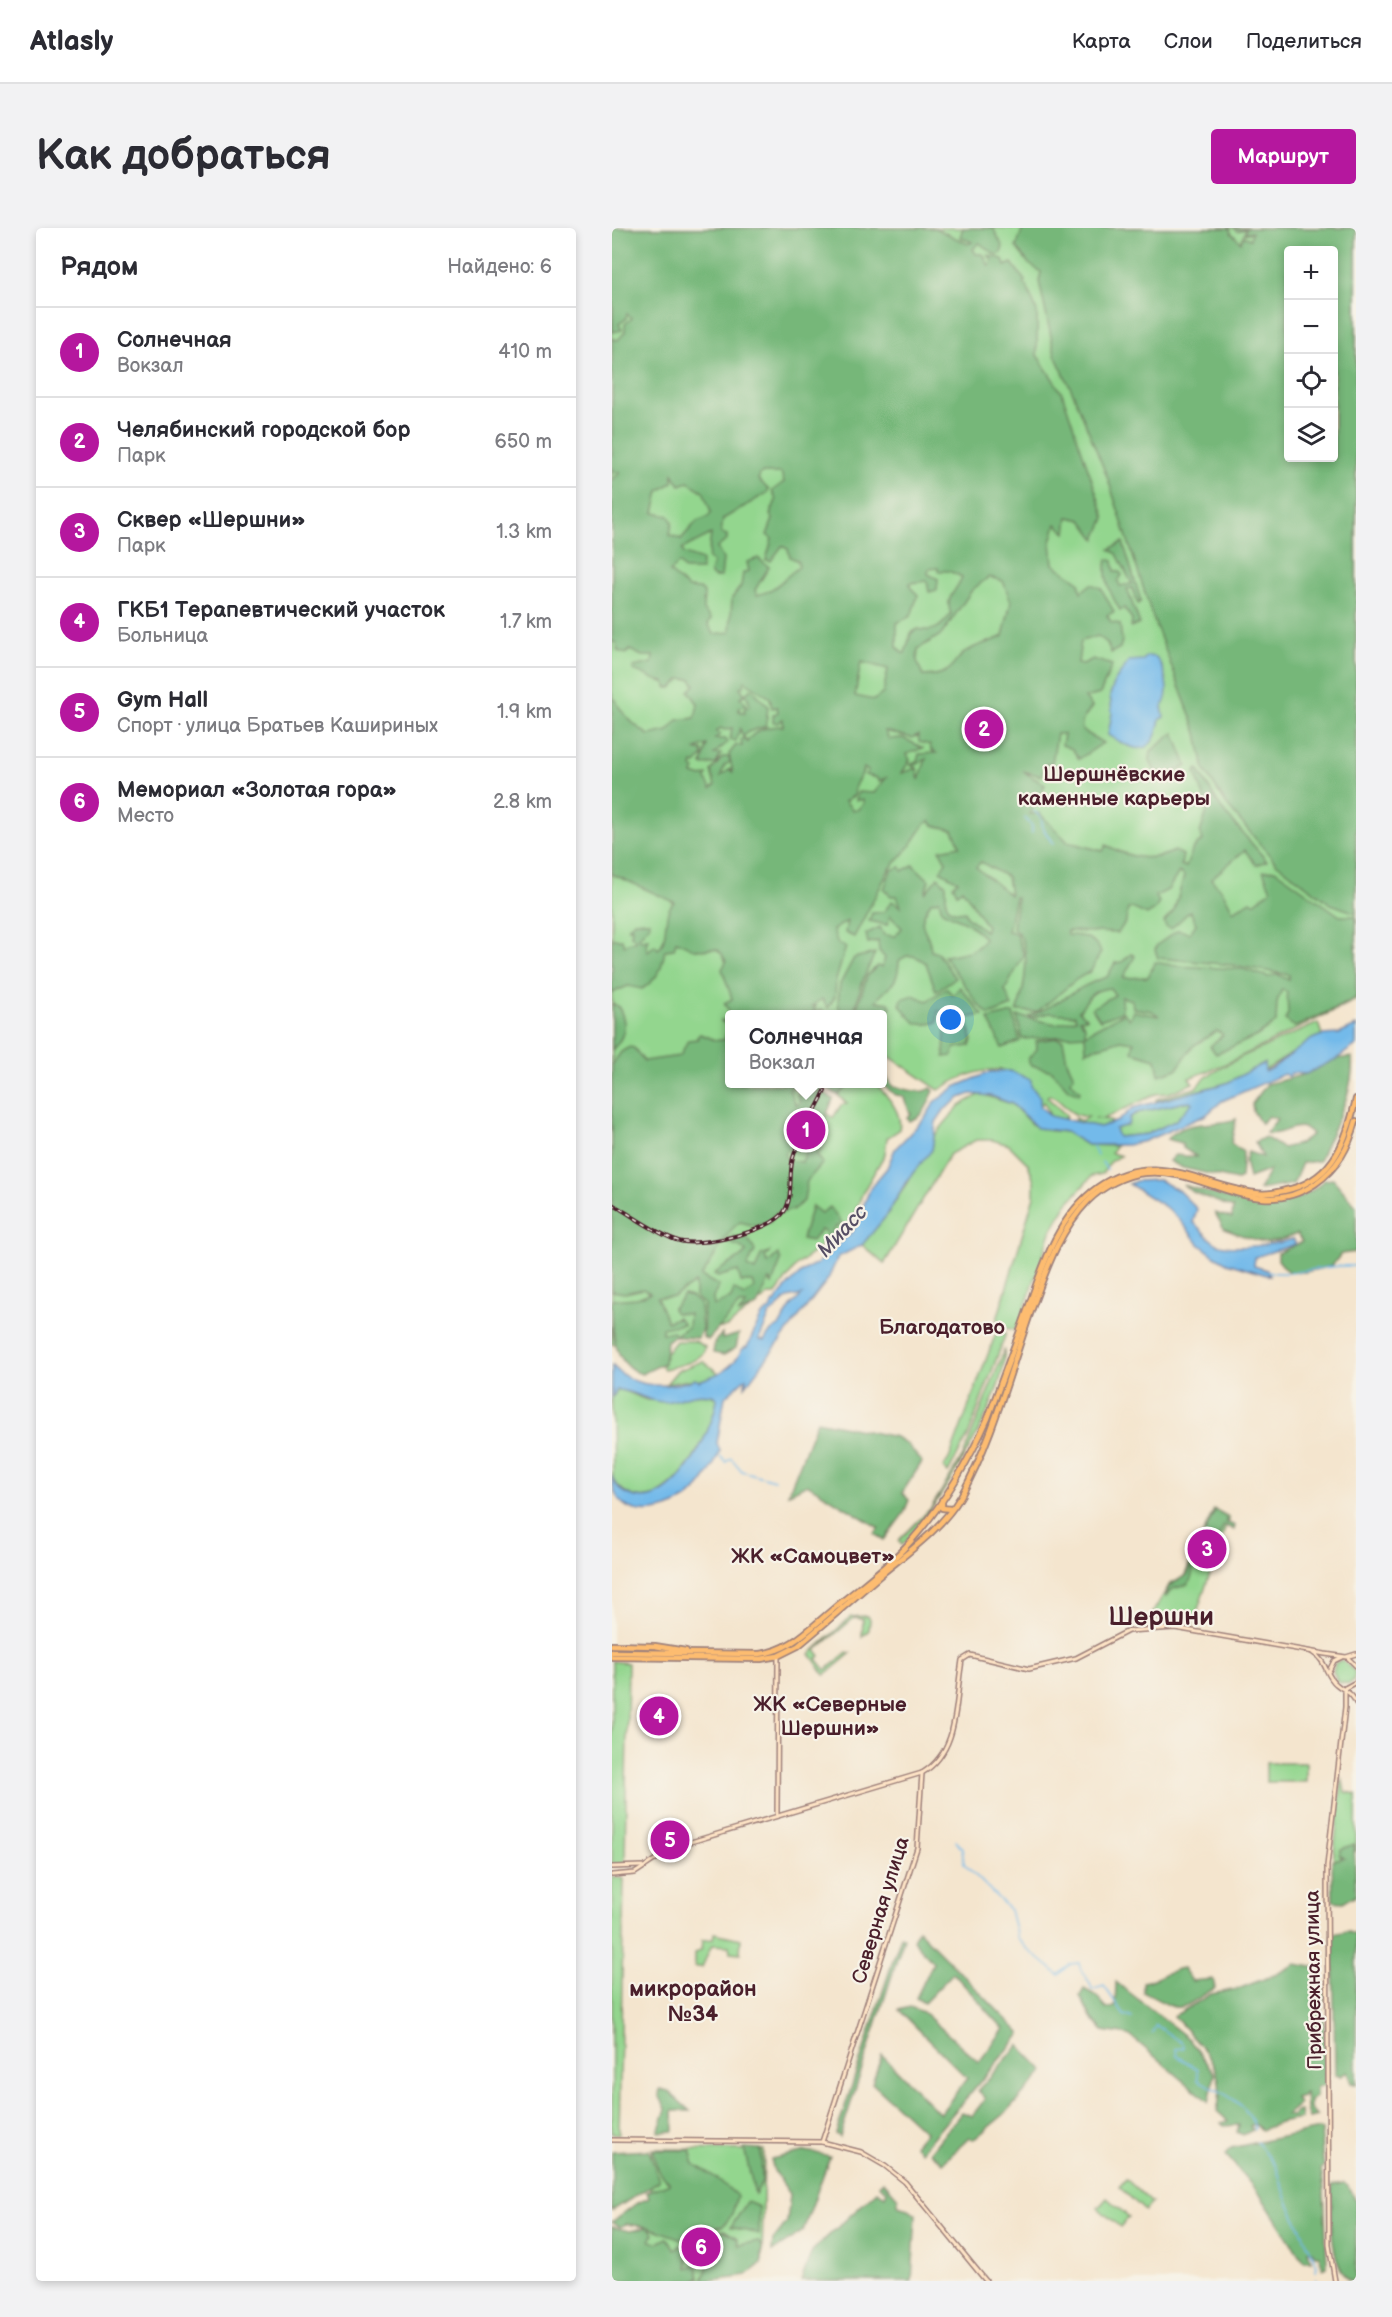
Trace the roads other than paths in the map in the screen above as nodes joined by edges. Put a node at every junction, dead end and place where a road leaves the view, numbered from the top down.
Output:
1 (1356, 1099) edge
2 (1356, 1120) edge
3 (956, 1476) junction
4 (965, 1487) junction
5 (942, 1497) junction
6 (951, 1509) junction
7 (612, 1645) edge
8 (612, 1652) edge
9 (1312, 1652) junction
10 (697, 1654) junction
11 (777, 1654) junction
12 (1356, 1654) edge
13 (612, 1657) edge
14 (1345, 1657) junction
15 (1356, 1666) edge
16 (1329, 1673) junction
17 (1356, 1682) edge
18 (1344, 1688) junction
19 (1356, 1703) edge
20 (922, 1773) junction
21 (777, 1816) junction
22 (646, 1865) junction
23 (612, 1867) edge
24 (612, 1875) edge
25 (612, 2140) edge
26 (822, 2142) junction
27 (986, 2281) edge
28 (1335, 2281) edge

1 - 3 main road
2 - 4 main road
3 - 4 main road
3 - 5 main road
4 - 6 main road
5 - 6 main road
5 - 11 main road
6 - 11 main road
7 - 10 main road
8 - 10 main road
9 - 14 street
9 - 16 street
9 - 20 street
10 - 11 main road
11 - 13 main road
11 - 21 street
12 - 14 street
14 - 15 street
14 - 16 street
16 - 18 street
17 - 18 street
18 - 19 street
18 - 28 street, Прибрежная улица
20 - 21 street
20 - 26 street, Северная улица
21 - 22 street
22 - 23 street
22 - 24 street
25 - 26 street
26 - 27 street

